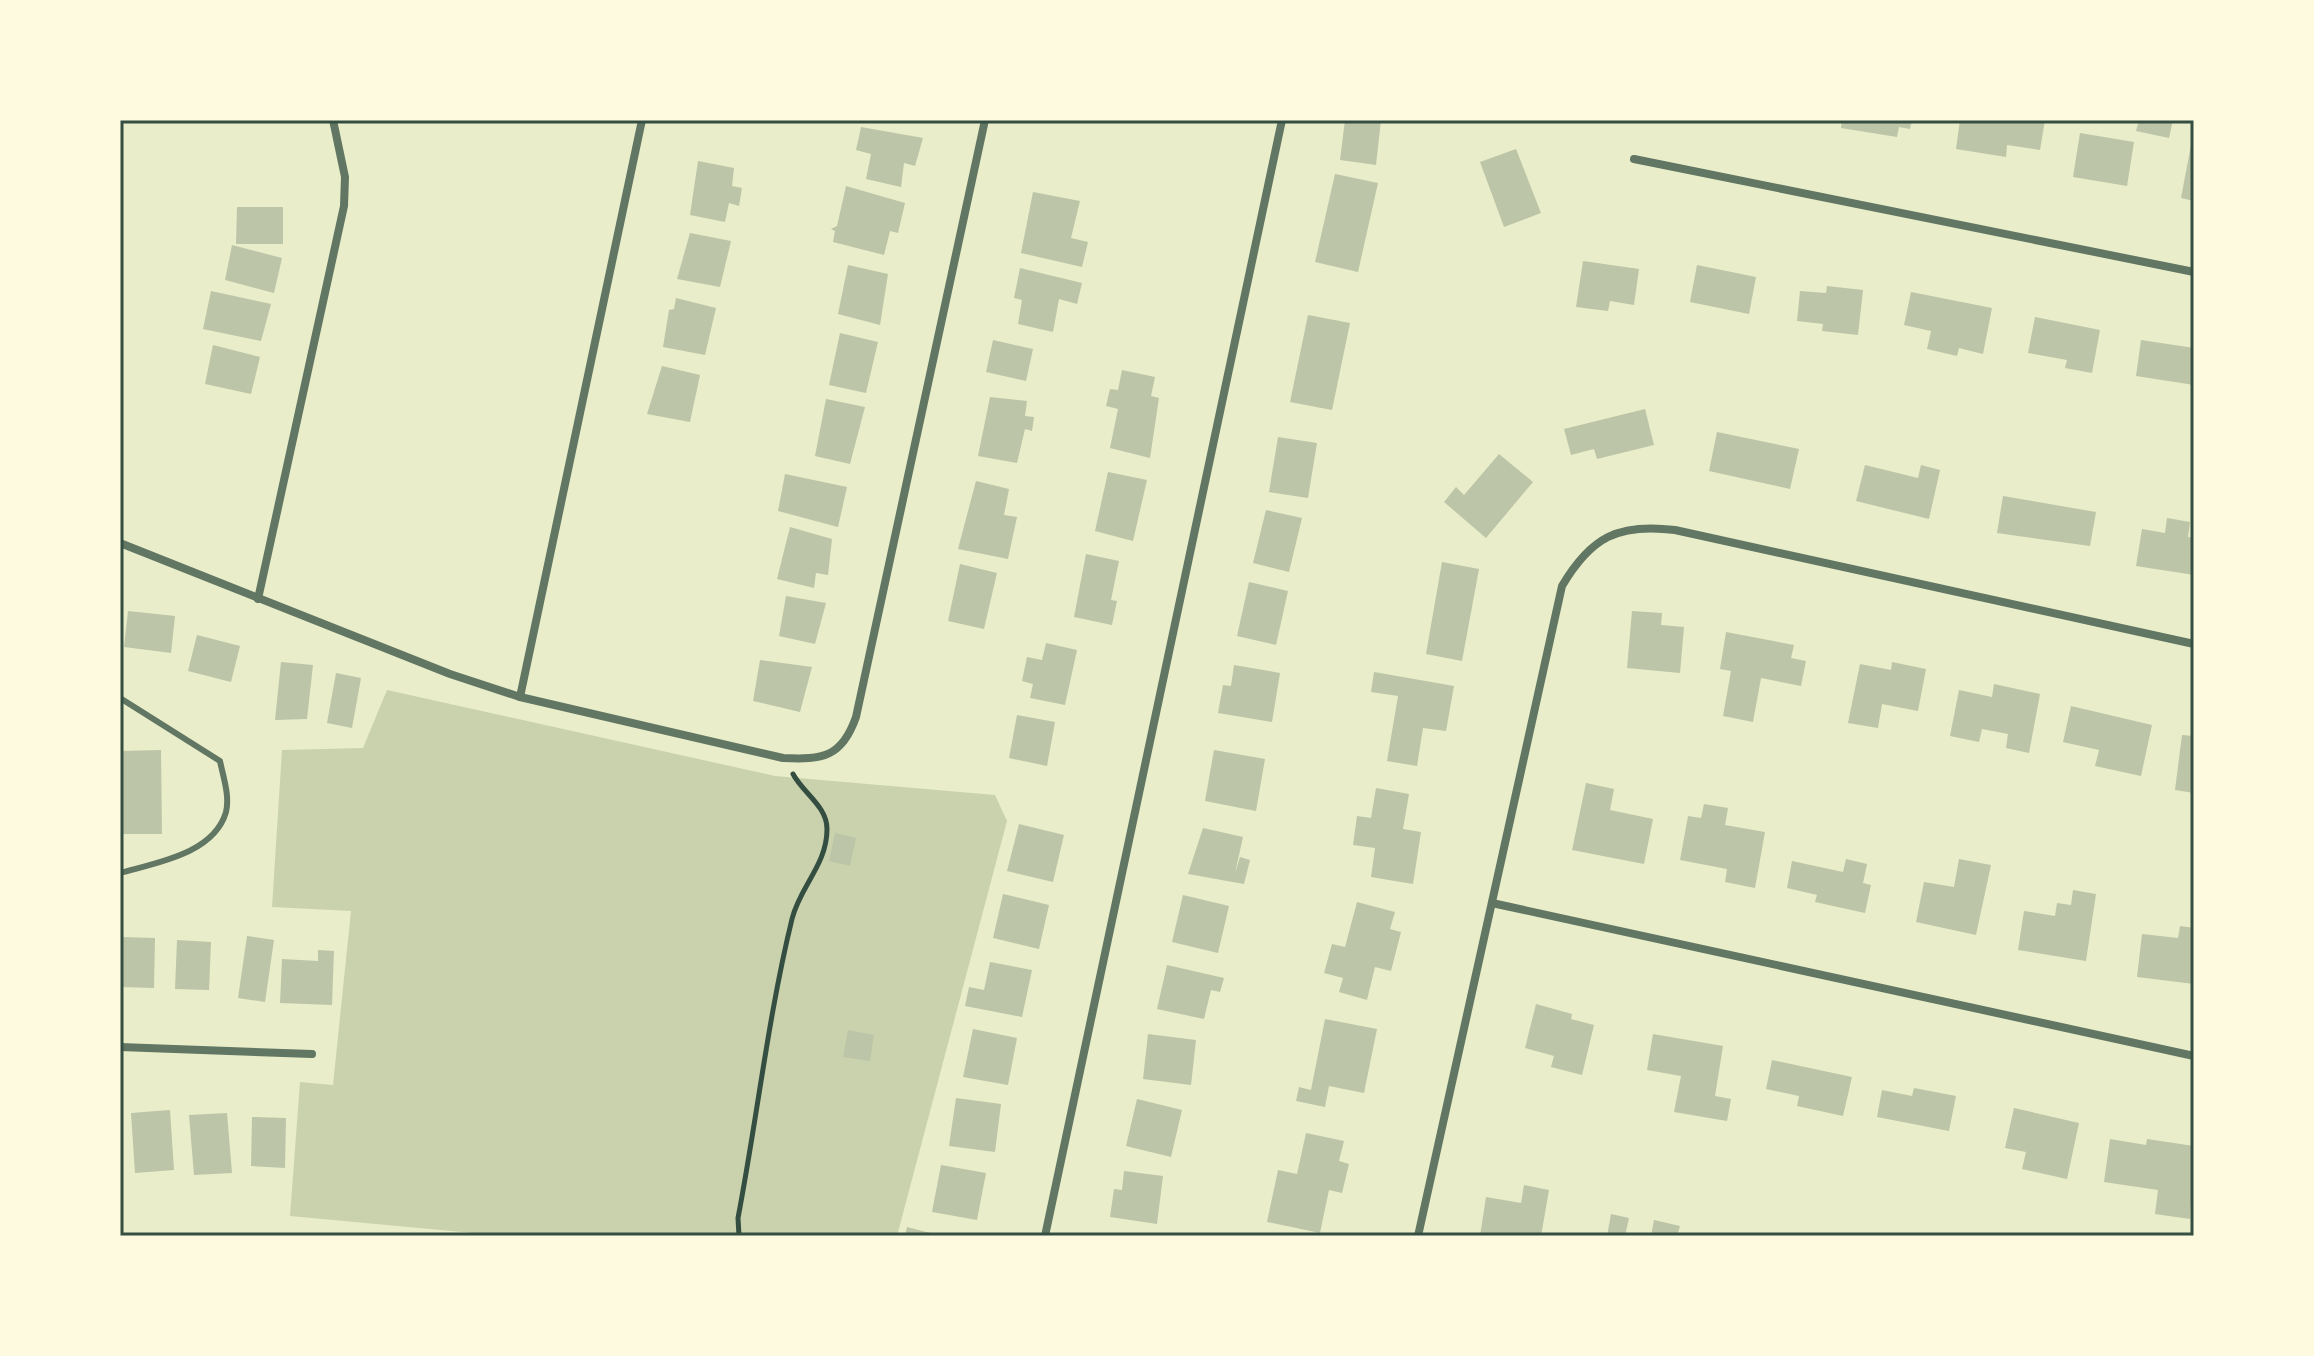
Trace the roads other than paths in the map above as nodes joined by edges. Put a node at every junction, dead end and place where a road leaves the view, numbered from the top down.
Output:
1 (333, 120) edge
2 (642, 120) edge
3 (985, 120) edge
4 (1282, 120) edge
5 (1634, 159) dead end
6 (2194, 272) edge
7 (120, 543) edge
8 (258, 599) junction
9 (2194, 644) edge
10 (520, 697) junction
11 (120, 698) edge
12 (120, 873) edge
13 (1492, 903) junction
14 (120, 1047) edge
15 (312, 1054) dead end
16 (2194, 1056) edge
17 (1045, 1236) edge
18 (1418, 1236) edge

1 - 8 street
2 - 10 street
3 - 10 street
4 - 17 street
5 - 6 street
7 - 8 street
8 - 10 street
9 - 13 street
11 - 12 lane
13 - 16 street
13 - 18 street
14 - 15 street

